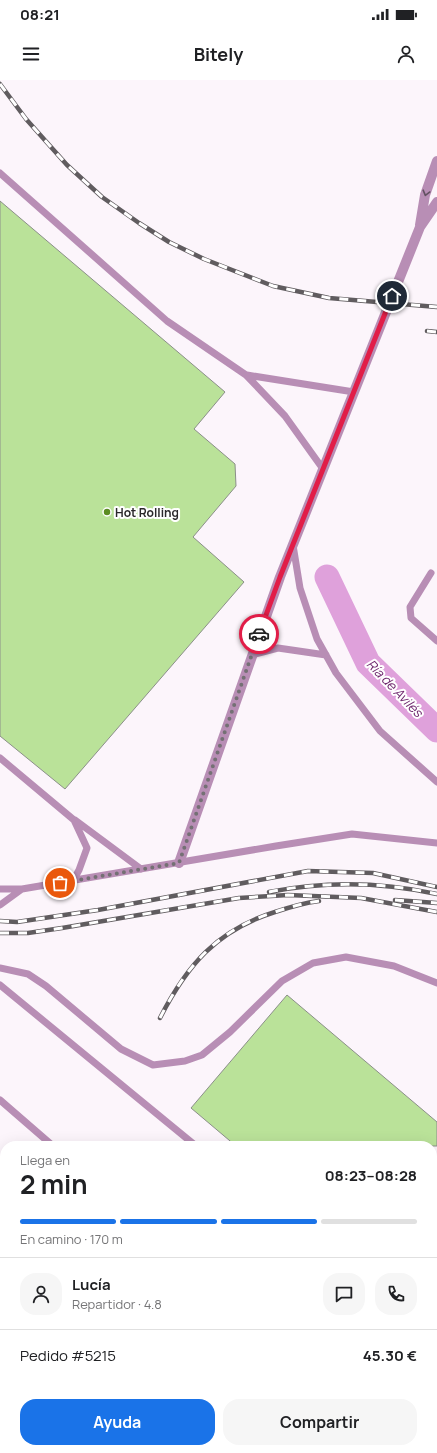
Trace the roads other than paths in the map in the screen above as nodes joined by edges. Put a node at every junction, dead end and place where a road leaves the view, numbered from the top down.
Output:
1 (437, 161) edge
2 (0, 173) edge
3 (437, 202) edge
4 (420, 227) junction
5 (246, 375) junction
6 (354, 392) junction
7 (323, 469) junction
8 (293, 545) junction
9 (431, 573) dead end
10 (437, 641) edge
11 (252, 655) junction
12 (326, 655) junction
13 (0, 758) edge
14 (437, 782) edge
15 (74, 820) junction
16 (437, 843) edge
17 (179, 863) junction
18 (141, 870) junction
19 (73, 881) junction
20 (22, 889) junction
21 (0, 890) edge
22 (0, 905) edge
23 (0, 968) edge
24 (437, 983) edge
25 (0, 985) edge
26 (0, 1100) edge
27 (47, 1141) edge
28 (190, 1141) edge

1 -> 4 street
2 - 5 lane
3 - 4 street
4 - 6 street
5 - 6 lane
5 - 7 lane
6 - 7 street
7 - 8 street
8 - 11 street
8 - 12 lane
9 - 10 lane
11 - 12 lane
11 - 17 street
12 - 14 lane
13 - 15 lane
15 - 18 lane
15 - 19 lane
16 - 17 lane
17 - 18 lane
18 - 19 lane
19 - 20 lane
20 - 21 lane
20 - 22 lane
23 - 24 lane
25 - 28 lane
26 - 27 lane

